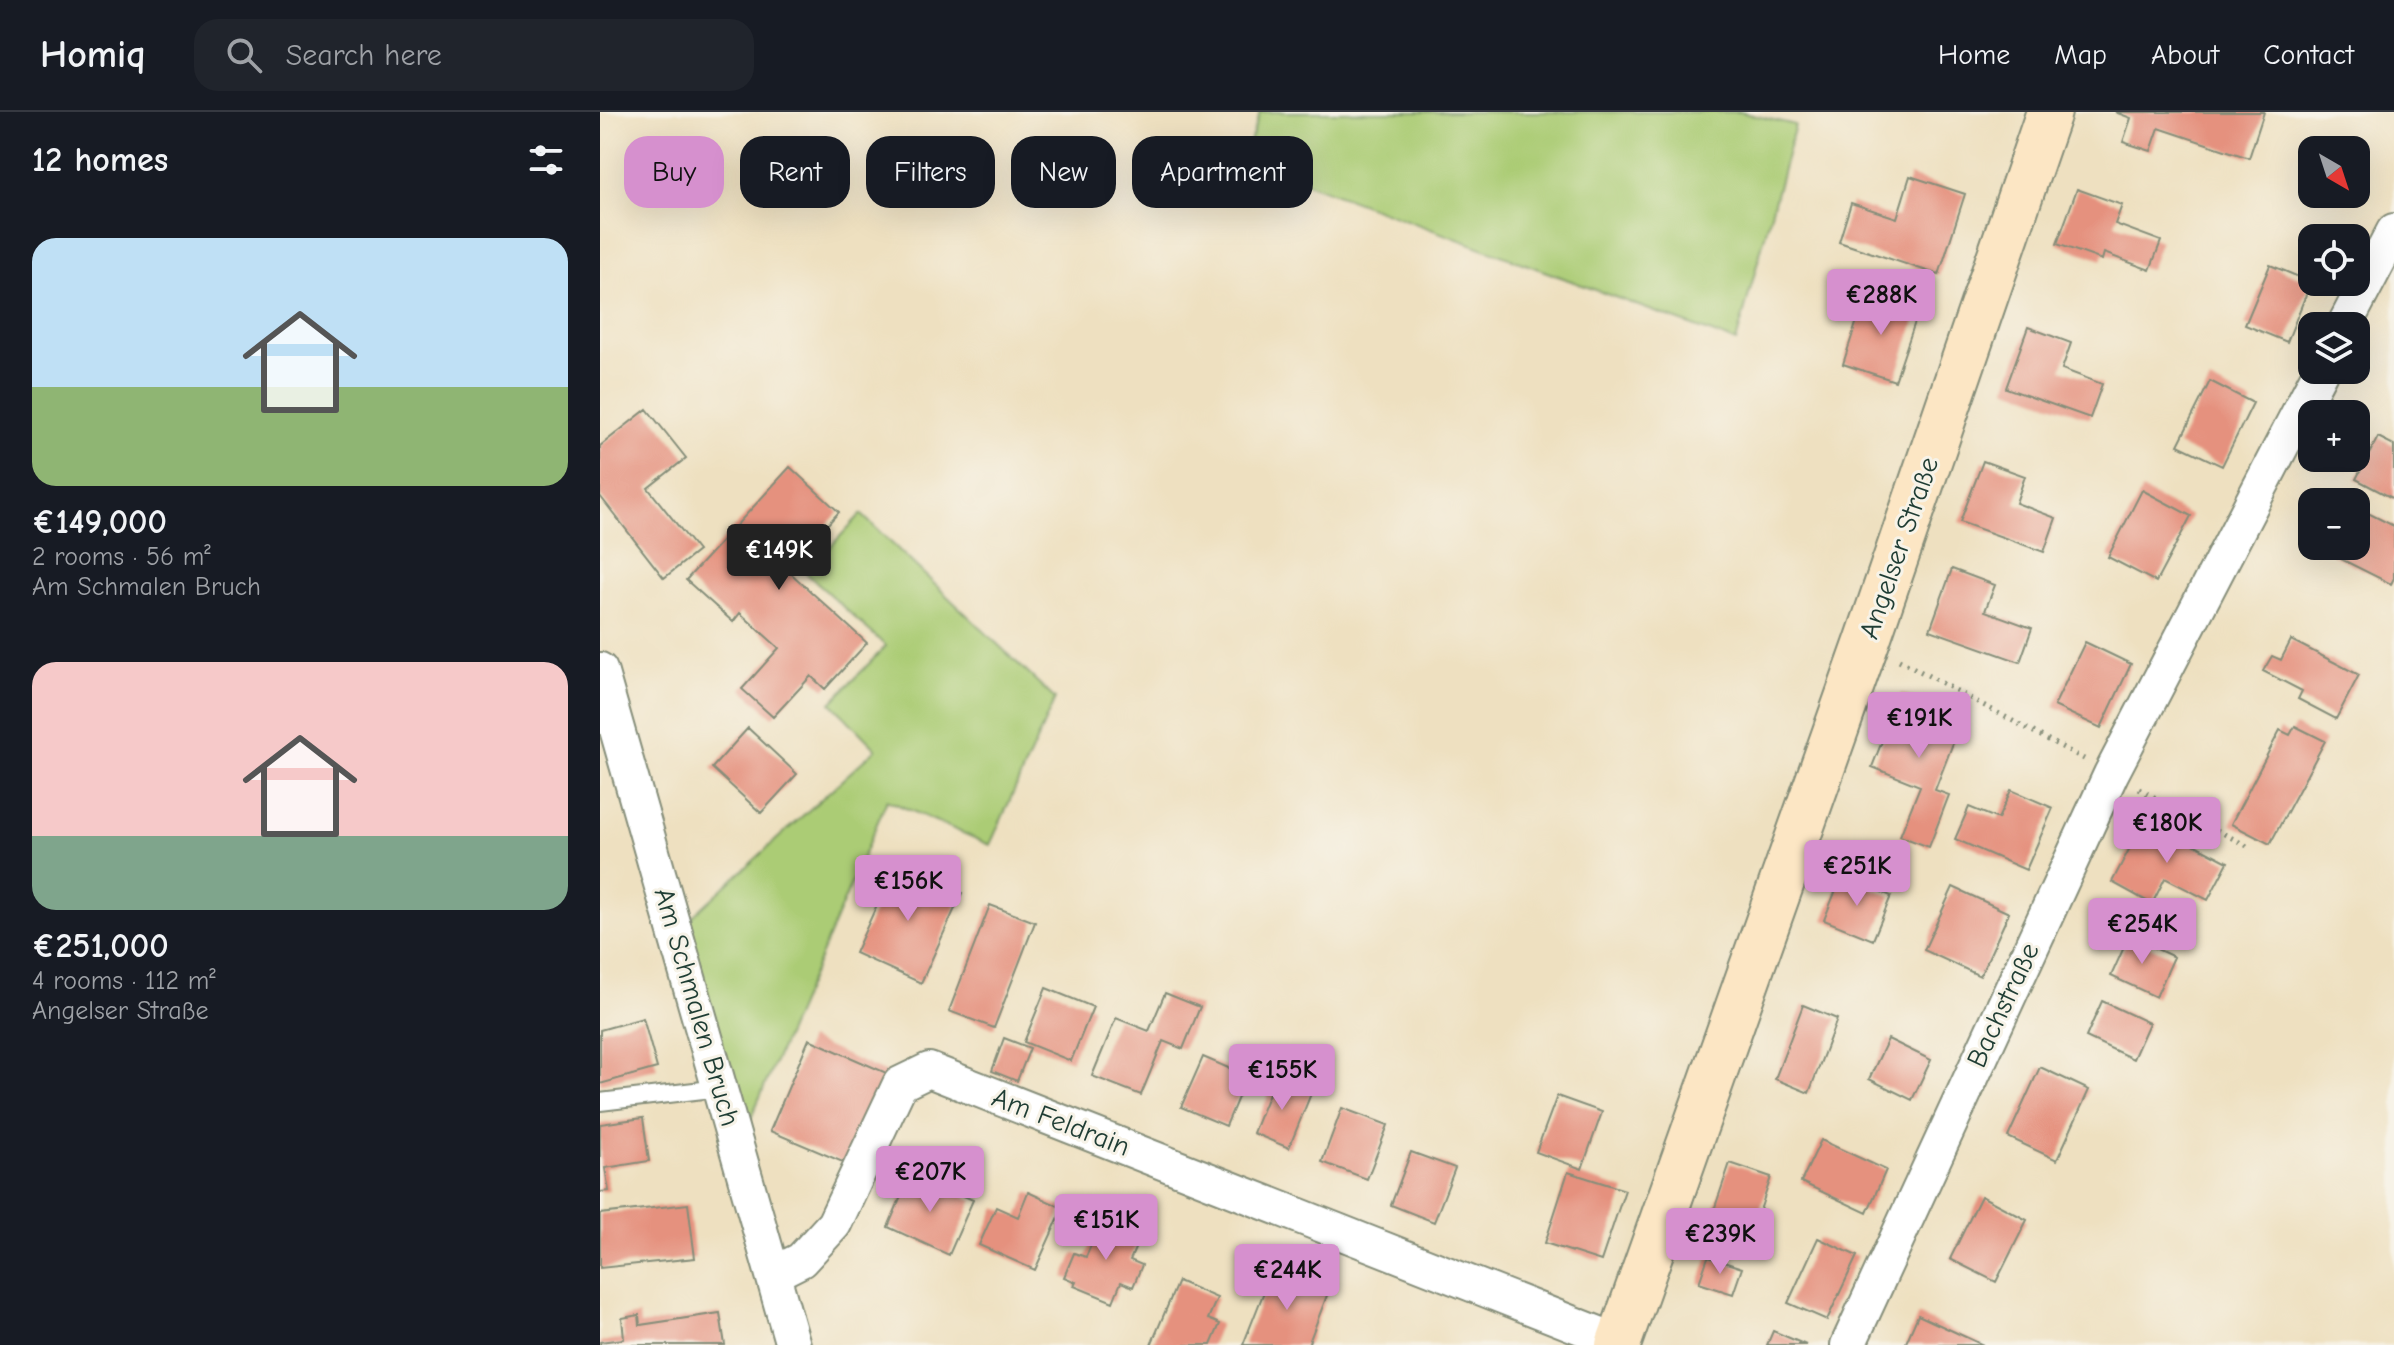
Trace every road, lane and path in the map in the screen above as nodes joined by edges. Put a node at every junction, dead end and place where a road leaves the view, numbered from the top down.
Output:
1 (2049, 112) edge
2 (2394, 231) edge
3 (2351, 312) edge
4 (2314, 384) edge
5 (1867, 642) junction
6 (600, 670) edge
7 (2111, 774) junction
8 (2249, 847) dead end
9 (720, 1088) junction
10 (600, 1102) edge
11 (773, 1274) junction
12 (1619, 1344) edge
13 (793, 1345) edge
14 (1848, 1345) edge

1 - 5 main road, Angelser Straße
2 - 3 street
4 - 7 street, Bachstraße
5 - 7 path
5 - 12 main road, Angelser Straße
6 - 9 street, Am Schmalen Bruch
7 - 8 path
7 - 14 street, Bachstraße
9 - 10 lane
9 - 11 street, Am Schmalen Bruch
11 - 12 street, Am Feldrain
11 - 13 street, Am Schmalen Bruch

